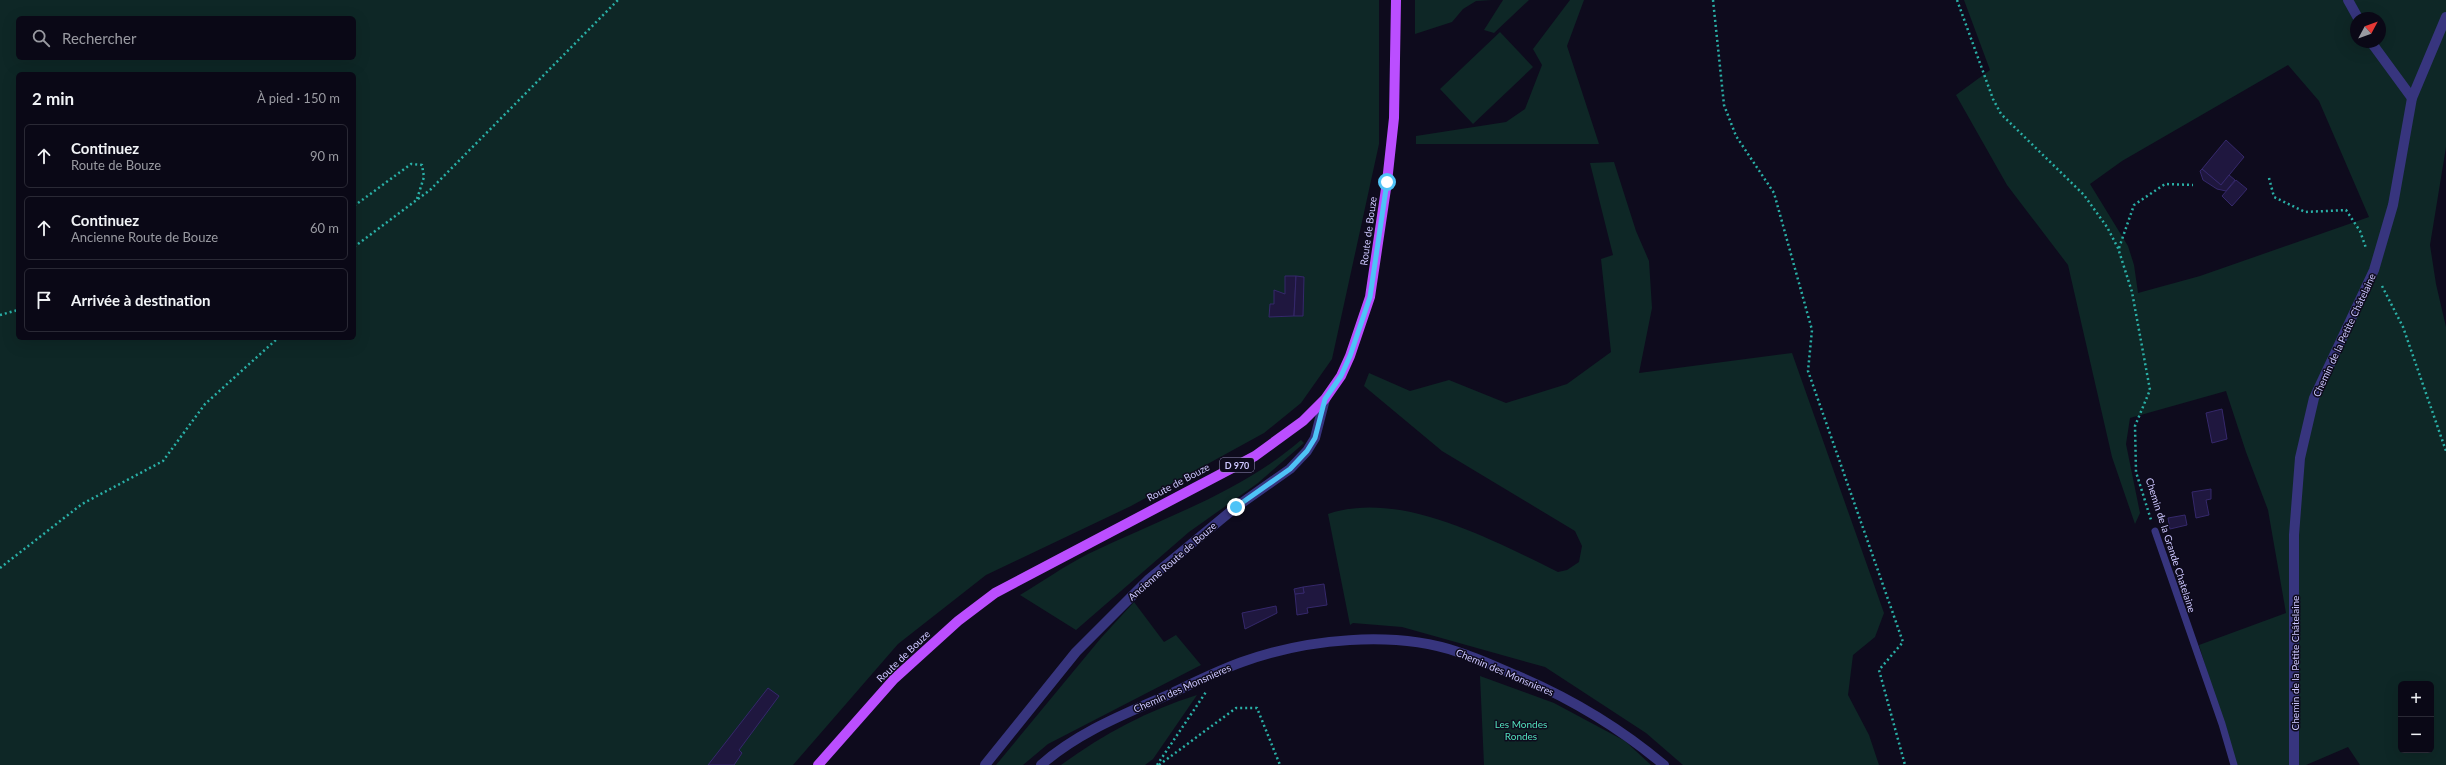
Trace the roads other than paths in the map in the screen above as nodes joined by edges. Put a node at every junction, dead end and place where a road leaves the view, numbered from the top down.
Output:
1 (1396, 0) edge
2 (2348, 0) edge
3 (2355, 12) edge
4 (2446, 17) edge
5 (2375, 48) edge
6 (2412, 98) junction
7 (1325, 399) junction
8 (2155, 531) road end
9 (818, 765) edge
10 (985, 765) edge
11 (1041, 765) edge
12 (1664, 765) edge
13 (2234, 765) edge
14 (2294, 765) edge

1 - 7 main road, Route de Bouze / D 970
2 - 3 street
4 - 6 street, Chemin de la Petite Châtelaine
5 - 6 street
6 - 14 street, Chemin de la Petite Châtelaine
7 - 9 main road, Route de Bouze / D 970
7 - 10 street, Ancienne Route de Bouze
8 - 13 lane, Chemin de la Grande Chatelaine
11 - 12 street, Chemin des Monsnieres

